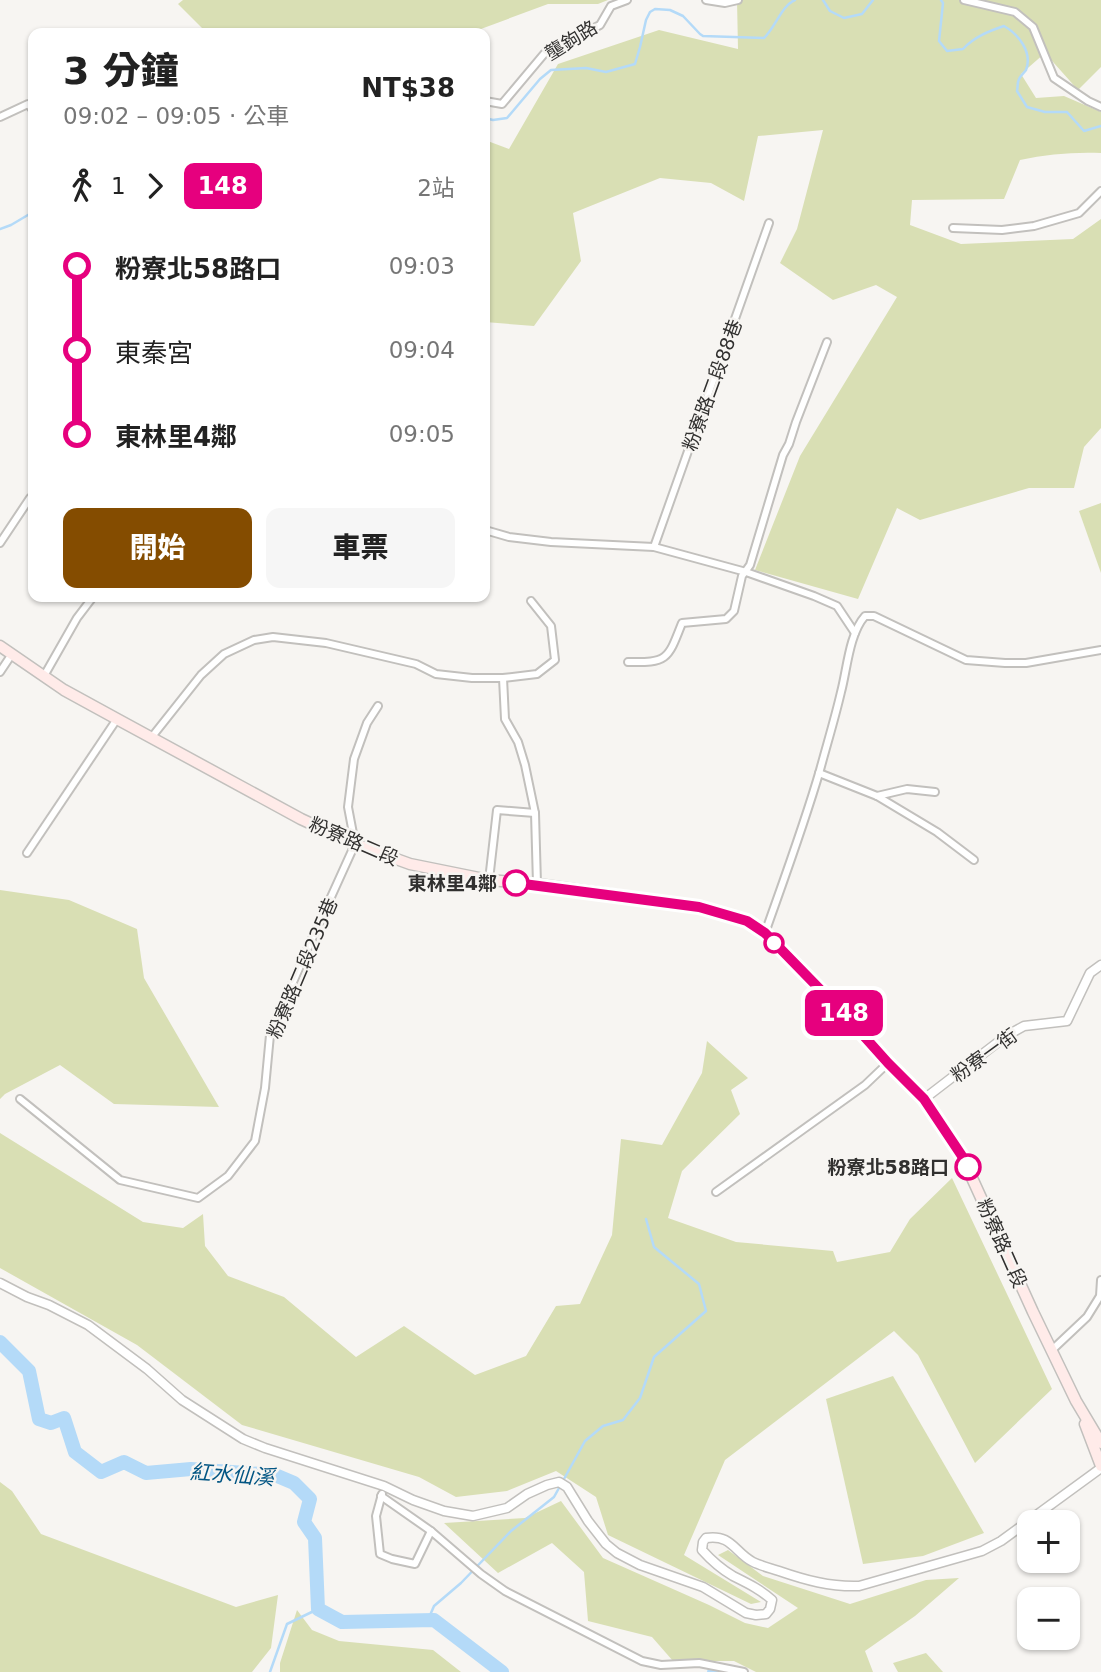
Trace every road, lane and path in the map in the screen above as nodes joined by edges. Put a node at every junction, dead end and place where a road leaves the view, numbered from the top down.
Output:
1 (626, 0) edge
2 (706, 0) edge
3 (738, 0) edge
4 (964, 0) edge
5 (490, 102) edge
6 (28, 104) edge
7 (1101, 107) edge
8 (0, 117) edge
9 (1101, 191) edge
10 (769, 223) dead end
11 (953, 228) dead end
12 (827, 342) dead end
13 (28, 501) edge
14 (490, 531) edge
15 (0, 543) edge
16 (654, 547) junction
17 (746, 572) junction
18 (531, 601) dead end
19 (89, 602) edge
20 (855, 633) junction
21 (0, 646) edge
22 (1101, 650) edge
23 (12, 654) junction
24 (628, 662) dead end
25 (0, 672) edge
26 (44, 676) junction
27 (503, 678) junction
28 (378, 706) dead end
29 (117, 719) junction
30 (151, 738) junction
31 (819, 773) junction
32 (935, 792) dead end
33 (877, 796) junction
34 (535, 813) junction
35 (355, 844) junction
36 (27, 853) dead end
37 (974, 860) dead end
38 (489, 880) junction
39 (537, 884) junction
40 (765, 933) junction
41 (1101, 965) edge
42 (888, 1063) junction
43 (20, 1099) dead end
44 (924, 1099) junction
45 (716, 1192) dead end
46 (1101, 1280) edge
47 (0, 1283) edge
48 (1052, 1350) junction
49 (1076, 1401) junction
50 (1101, 1443) edge
51 (1101, 1467) edge
52 (384, 1486) junction
53 (382, 1496) junction
54 (431, 1531) junction
55 (744, 1672) edge

1 - 5 street, 壟鉤路
2 - 3 street
4 - 7 street
6 - 8 street
9 - 11 street
10 - 16 street, 粉寮路二段88巷
12 - 17 street
13 - 15 street
14 - 16 street
16 - 17 street
17 - 20 street
17 - 24 street
18 - 27 street
19 - 26 street
20 - 22 street
20 - 31 street
21 - 23 main road, 粉寮路二段
23 - 25 street
23 - 26 main road, 粉寮路二段
26 - 29 main road, 粉寮路二段
27 - 30 street
27 - 34 street
28 - 35 street
29 - 30 main road, 粉寮路二段
29 - 36 street
30 - 35 main road, 粉寮路二段
31 - 33 street
31 - 40 street
32 - 33 street
33 - 37 street
34 - 38 street
34 - 39 street
35 - 38 main road, 粉寮路二段
35 - 43 street, 粉寮路二段235巷
38 - 39 main road, 粉寮路二段
39 - 40 main road, 粉寮路二段
40 - 42 main road, 粉寮路二段
41 - 44 street, 粉寮一街
42 - 44 main road, 粉寮路二段
42 - 45 street
44 - 48 main road, 粉寮路二段
46 - 48 street
47 - 52 street
48 - 49 main road, 粉寮路二段
49 - 50 main road, 粉寮路二段
49 - 51 main road, 粉寮路二段
51 - 52 street
52 - 53 street
53 - 54 street
53 - 54 street
54 - 55 street

